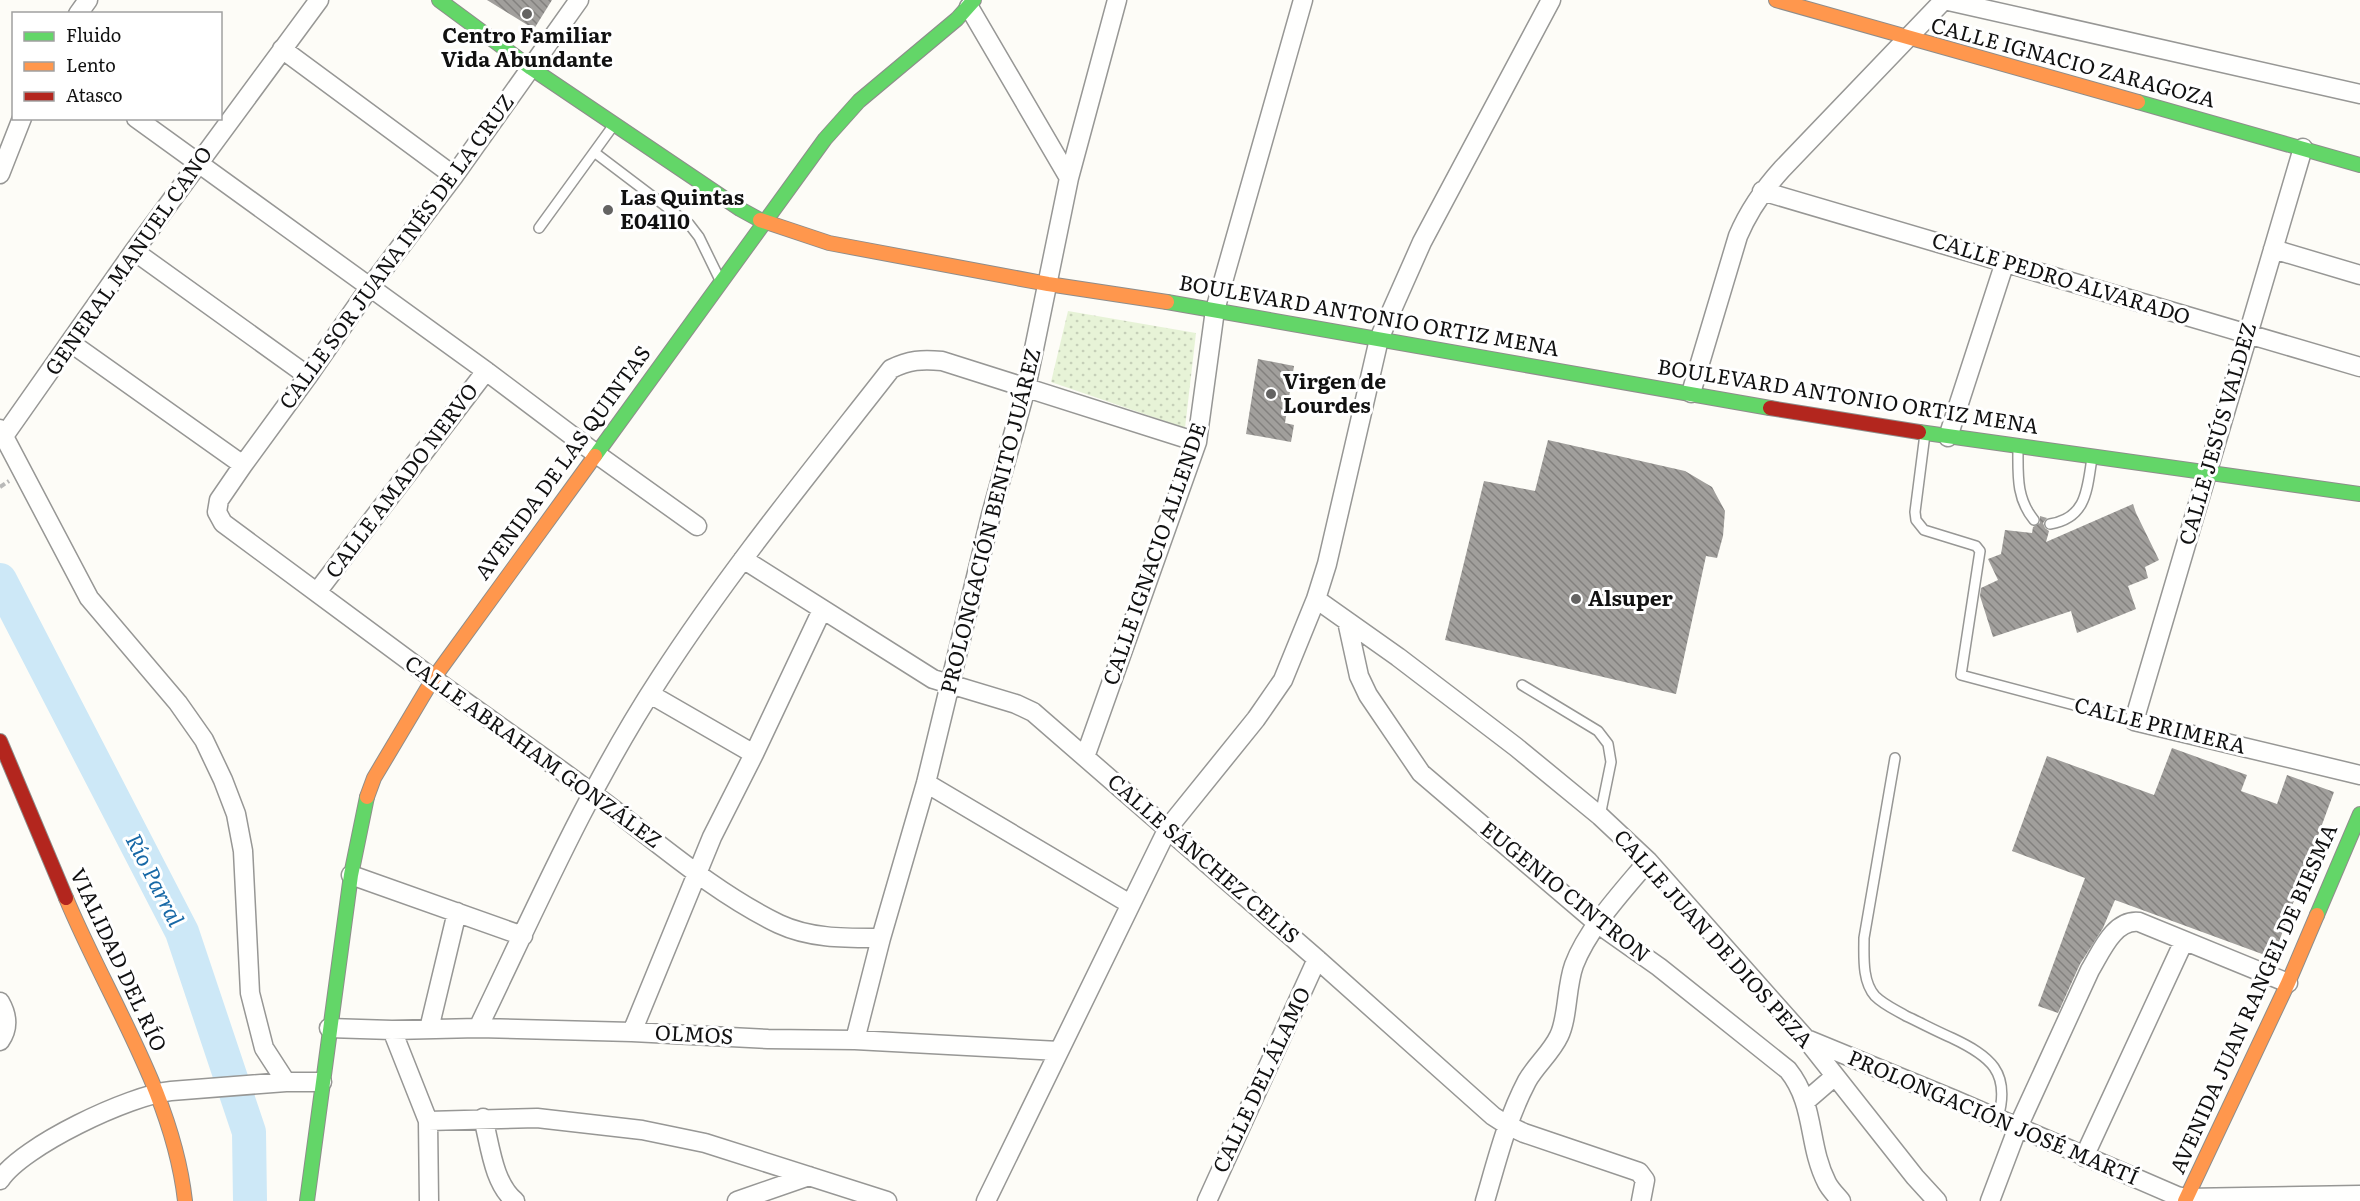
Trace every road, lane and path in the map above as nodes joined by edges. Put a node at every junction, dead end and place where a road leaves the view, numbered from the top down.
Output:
1 (319, 0) edge
2 (439, 0) edge
3 (579, 0) edge
4 (1117, 0) edge
5 (1303, 0) edge
6 (1551, 0) edge
7 (1776, 0) edge
8 (1944, 0) edge
9 (971, 3) edge
10 (1906, 38) junction
11 (282, 49) junction
12 (531, 68) junction
13 (2360, 94) edge
14 (21, 120) edge
15 (139, 120) edge
16 (614, 124) junction
17 (2303, 148) junction
18 (594, 152) junction
19 (198, 164) junction
20 (2360, 165) edge
21 (0, 174) edge
22 (454, 176) junction
23 (1069, 178) junction
24 (1762, 191) junction
25 (766, 223) junction
26 (539, 228) dead end
27 (2273, 249) junction
28 (134, 251) junction
29 (2005, 262) junction
30 (2360, 275) edge
31 (721, 283) junction
32 (1048, 284) junction
33 (370, 287) junction
34 (1215, 310) junction
35 (2247, 334) junction
36 (1379, 339) junction
37 (71, 343) junction
38 (2360, 367) edge
39 (486, 371) junction
40 (308, 376) junction
41 (1026, 388) junction
42 (1691, 393) junction
43 (2, 433) edge
44 (1925, 434) junction
45 (1948, 437) junction
46 (1197, 442) junction
47 (2018, 447) junction
48 (595, 453) junction
49 (2092, 458) junction
50 (243, 465) junction
51 (2205, 474) junction
52 (2360, 494) edge
53 (217, 506) joint
54 (2034, 520) dead end
55 (2050, 524) dead end
56 (698, 526) dead end
57 (743, 559) junction
58 (317, 592) junction
59 (1316, 599) junction
60 (822, 610) junction
61 (1347, 621) junction
62 (433, 679) junction
63 (951, 685) junction
64 (1522, 685) dead end
65 (650, 694) junction
66 (2134, 721) junction
67 (0, 741) edge
68 (754, 754) junction
69 (1085, 757) junction
70 (1895, 758) dead end
71 (2360, 775) edge
72 (926, 783) junction
73 (593, 794) junction
74 (2360, 814) edge
75 (1600, 816) junction
76 (1167, 828) junction
77 (1648, 861) junction
78 (697, 873) junction
79 (351, 876) junction
80 (1130, 904) junction
81 (458, 912) junction
82 (1598, 924) junction
83 (523, 936) junction
84 (881, 938) junction
85 (2184, 941) junction
86 (1317, 959) junction
87 (2288, 983) junction
88 (0, 1002) edge
89 (329, 1028) junction
90 (478, 1028) junction
91 (429, 1029) junction
92 (392, 1030) junction
93 (632, 1032) junction
94 (1806, 1039) junction
95 (855, 1040) junction
96 (0, 1041) edge
97 (1059, 1051) junction
98 (1835, 1076) junction
99 (282, 1082) junction
100 (322, 1082) junction
101 (164, 1092) junction
102 (1806, 1101) junction
103 (483, 1118) junction
104 (1998, 1118) junction
105 (428, 1121) junction
106 (1507, 1125) junction
107 (2018, 1127) junction
108 (2084, 1157) junction
109 (809, 1176) junction
110 (0, 1180) edge
111 (2360, 1195) edge
112 (2186, 1199) edge
113 (185, 1201) edge
114 (307, 1201) edge
115 (429, 1201) edge
116 (514, 1201) edge
117 (737, 1201) edge
118 (887, 1201) edge
119 (986, 1201) edge
120 (1207, 1201) edge
121 (1485, 1201) edge
122 (1641, 1201) edge
123 (1841, 1201) edge
124 (1937, 1201) edge
125 (1990, 1201) edge

1 - 11 street, GENERAL MANUEL CANO
2 - 12 main road, BOULEVARD ANTONIO ORTIZ MENA
3 - 12 street, CALLE SOR JUANA INÉS DE LA CRUZ
4 - 23 street, PROLONGACIÓN BENITO JUÁREZ
5 - 34 street, CALLE IGNACIO ALLENDE
6 - 36 street
7 - 10 main road, CALLE IGNACIO ZARAGOZA
8 - 10 street
8 - 13 street
9 - 23 street
9 - 25 main road, AVENIDA DE LAS QUINTAS
10 - 17 main road, CALLE IGNACIO ZARAGOZA
10 - 24 street
11 - 19 street, GENERAL MANUEL CANO
11 - 22 street
12 - 16 main road, BOULEVARD ANTONIO ORTIZ MENA
12 - 22 street, CALLE SOR JUANA INÉS DE LA CRUZ
14 - 21 street
15 - 19 street
16 - 18 lane
16 - 25 main road, BOULEVARD ANTONIO ORTIZ MENA
17 - 20 main road, CALLE IGNACIO ZARAGOZA
17 - 27 street, CALLE JESÚS VALDEZ
18 - 26 lane
18 - 31 lane
19 - 28 street, GENERAL MANUEL CANO
19 - 33 street
22 - 33 street, CALLE SOR JUANA INÉS DE LA CRUZ
23 - 32 street, PROLONGACIÓN BENITO JUÁREZ
24 - 29 street, CALLE PEDRO ALVARADO
24 - 42 street
25 - 31 main road, AVENIDA DE LAS QUINTAS
25 - 32 main road, BOULEVARD ANTONIO ORTIZ MENA
27 - 30 street
27 - 35 street, CALLE JESÚS VALDEZ
28 - 37 street, GENERAL MANUEL CANO
28 - 40 street
29 - 35 street, CALLE PEDRO ALVARADO
29 - 45 street
31 - 48 main road, AVENIDA DE LAS QUINTAS
32 - 34 main road, BOULEVARD ANTONIO ORTIZ MENA
32 - 41 street, PROLONGACIÓN BENITO JUÁREZ
33 - 39 street
33 - 40 street, CALLE SOR JUANA INÉS DE LA CRUZ
34 - 36 main road, BOULEVARD ANTONIO ORTIZ MENA
34 - 46 street, CALLE IGNACIO ALLENDE
35 - 38 street, CALLE PEDRO ALVARADO
35 - 51 street, CALLE JESÚS VALDEZ
36 - 42 main road, BOULEVARD ANTONIO ORTIZ MENA
36 - 59 street
37 - 43 street, GENERAL MANUEL CANO
37 - 50 street
39 - 48 street
39 - 58 street, CALLE AMADO NERVO
40 - 50 street, CALLE SOR JUANA INÉS DE LA CRUZ
41 - 46 street
41 - 57 street
41 - 63 street, PROLONGACIÓN BENITO JUÁREZ
42 - 44 main road, BOULEVARD ANTONIO ORTIZ MENA
43 - 99 street
44 - 45 main road, BOULEVARD ANTONIO ORTIZ MENA
44 - 66 lane, CALLE PRIMERA
45 - 47 main road, BOULEVARD ANTONIO ORTIZ MENA
46 - 69 street, CALLE IGNACIO ALLENDE
47 - 49 main road, BOULEVARD ANTONIO ORTIZ MENA
47 - 54 lane
48 - 56 street
48 - 62 main road, AVENIDA DE LAS QUINTAS
49 - 51 main road, BOULEVARD ANTONIO ORTIZ MENA
49 - 55 lane
50 - 53 street, CALLE SOR JUANA INÉS DE LA CRUZ
51 - 52 main road, BOULEVARD ANTONIO ORTIZ MENA
51 - 66 street, CALLE JESÚS VALDEZ
53 - 58 street, CALLE ABRAHAM GONZÁLEZ
57 - 60 street, CALLE SÁNCHEZ CELIS
57 - 65 street
58 - 62 street, CALLE ABRAHAM GONZÁLEZ
59 - 61 street, CALLE JUAN DE DIOS PEZA
59 - 76 street
60 - 63 street, CALLE SÁNCHEZ CELIS
60 - 68 street
61 - 75 street, CALLE JUAN DE DIOS PEZA
61 - 82 street, EUGENIO CINTRON
62 - 73 street, CALLE ABRAHAM GONZÁLEZ
62 - 79 main road, AVENIDA DE LAS QUINTAS
63 - 69 street, CALLE SÁNCHEZ CELIS
63 - 72 street, PROLONGACIÓN BENITO JUÁREZ
64 - 75 lane
65 - 68 street
65 - 73 street
66 - 71 street, CALLE PRIMERA
67 - 101 main road, VIALIDAD DEL RÍO
68 - 78 street
69 - 76 street, CALLE SÁNCHEZ CELIS
70 - 104 lane
72 - 80 street
72 - 84 street, PROLONGACIÓN BENITO JUÁREZ
73 - 78 street, CALLE ABRAHAM GONZÁLEZ
73 - 83 street
74 - 87 main road, AVENIDA JUAN RANGEL DE BIESMA
75 - 77 street, CALLE JUAN DE DIOS PEZA
76 - 80 street
76 - 86 street, CALLE SÁNCHEZ CELIS
77 - 82 street
77 - 94 street, CALLE JUAN DE DIOS PEZA
78 - 84 street, CALLE ABRAHAM GONZÁLEZ
78 - 93 street
79 - 81 street
79 - 89 main road, AVENIDA DE LAS QUINTAS
80 - 97 street
81 - 83 street
81 - 91 street
82 - 102 street, EUGENIO CINTRON
82 - 106 street
83 - 90 street
84 - 95 street, PROLONGACIÓN BENITO JUÁREZ
85 - 87 street
85 - 107 street
85 - 108 street
86 - 106 street, CALLE SÁNCHEZ CELIS
86 - 120 street, CALLE DEL ÁLAMO
87 - 112 main road, AVENIDA JUAN RANGEL DE BIESMA
88 - 96 street
89 - 92 street, OLMOS
89 - 100 main road, AVENIDA DE LAS QUINTAS
90 - 91 street, OLMOS
90 - 93 street, OLMOS
91 - 92 street, OLMOS
92 - 105 street
93 - 95 street, OLMOS
94 - 98 street, CALLE JUAN DE DIOS PEZA
94 - 104 street, PROLONGACIÓN JOSÉ MARTÍ
95 - 97 street, OLMOS
97 - 119 street
98 - 102 street
98 - 124 street, CALLE JUAN DE DIOS PEZA
99 - 100 street
99 - 101 street
100 - 114 main road, AVENIDA DE LAS QUINTAS
101 - 110 street
101 - 113 main road, VIALIDAD DEL RÍO
102 - 123 street, EUGENIO CINTRON
103 - 105 street
103 - 109 street
103 - 116 street
104 - 107 street, PROLONGACIÓN JOSÉ MARTÍ
105 - 115 street
106 - 121 street
106 - 122 street, CALLE SÁNCHEZ CELIS
107 - 108 street, PROLONGACIÓN JOSÉ MARTÍ
107 - 125 street
108 - 112 street, PROLONGACIÓN JOSÉ MARTÍ
109 - 117 street
109 - 118 street
111 - 112 street, PROLONGACIÓN JOSÉ MARTÍ

